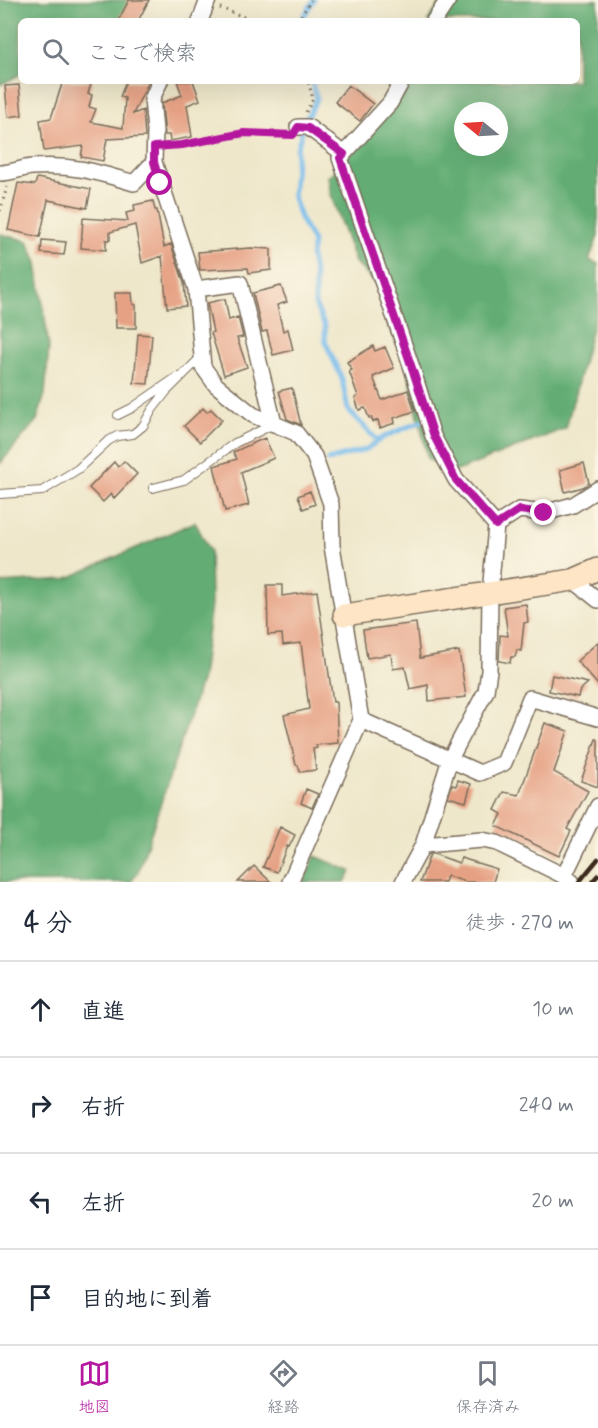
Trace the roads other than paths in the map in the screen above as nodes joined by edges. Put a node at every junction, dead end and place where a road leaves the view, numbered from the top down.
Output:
1 (448, 0) edge
2 (208, 2) edge
3 (201, 18) edge
4 (436, 18) edge
5 (159, 84) edge
6 (400, 84) edge
7 (303, 127) road end
8 (154, 154) junction
9 (344, 154) junction
10 (0, 173) edge
11 (196, 289) junction
12 (197, 362) junction
13 (118, 415) dead end
14 (274, 424) junction
15 (153, 488) dead end
16 (598, 489) edge
17 (0, 494) edge
18 (496, 525) junction
19 (598, 568) edge
20 (573, 580) junction
21 (490, 594) junction
22 (598, 600) edge
23 (344, 615) junction
24 (598, 718) edge
25 (361, 720) junction
26 (450, 759) junction
27 (598, 806) edge
28 (423, 845) junction
29 (568, 879) edge
30 (290, 882) edge
31 (403, 882) edge

1 - 4 street
2 - 3 street
5 - 8 street
6 - 9 street
7 - 9 street
8 - 10 street
8 - 11 street
9 - 18 street
11 - 12 street
11 - 14 street
12 - 13 lane
12 - 14 street
12 - 17 lane
14 - 15 lane
14 - 23 street
16 - 18 street
18 - 21 street
19 - 20 street
20 - 21 street
20 - 22 street
21 - 23 street
21 - 26 street
23 - 25 street
24 - 26 street
25 - 26 street
25 - 30 street
26 - 28 street
27 - 29 street
28 - 29 street
28 - 31 street

